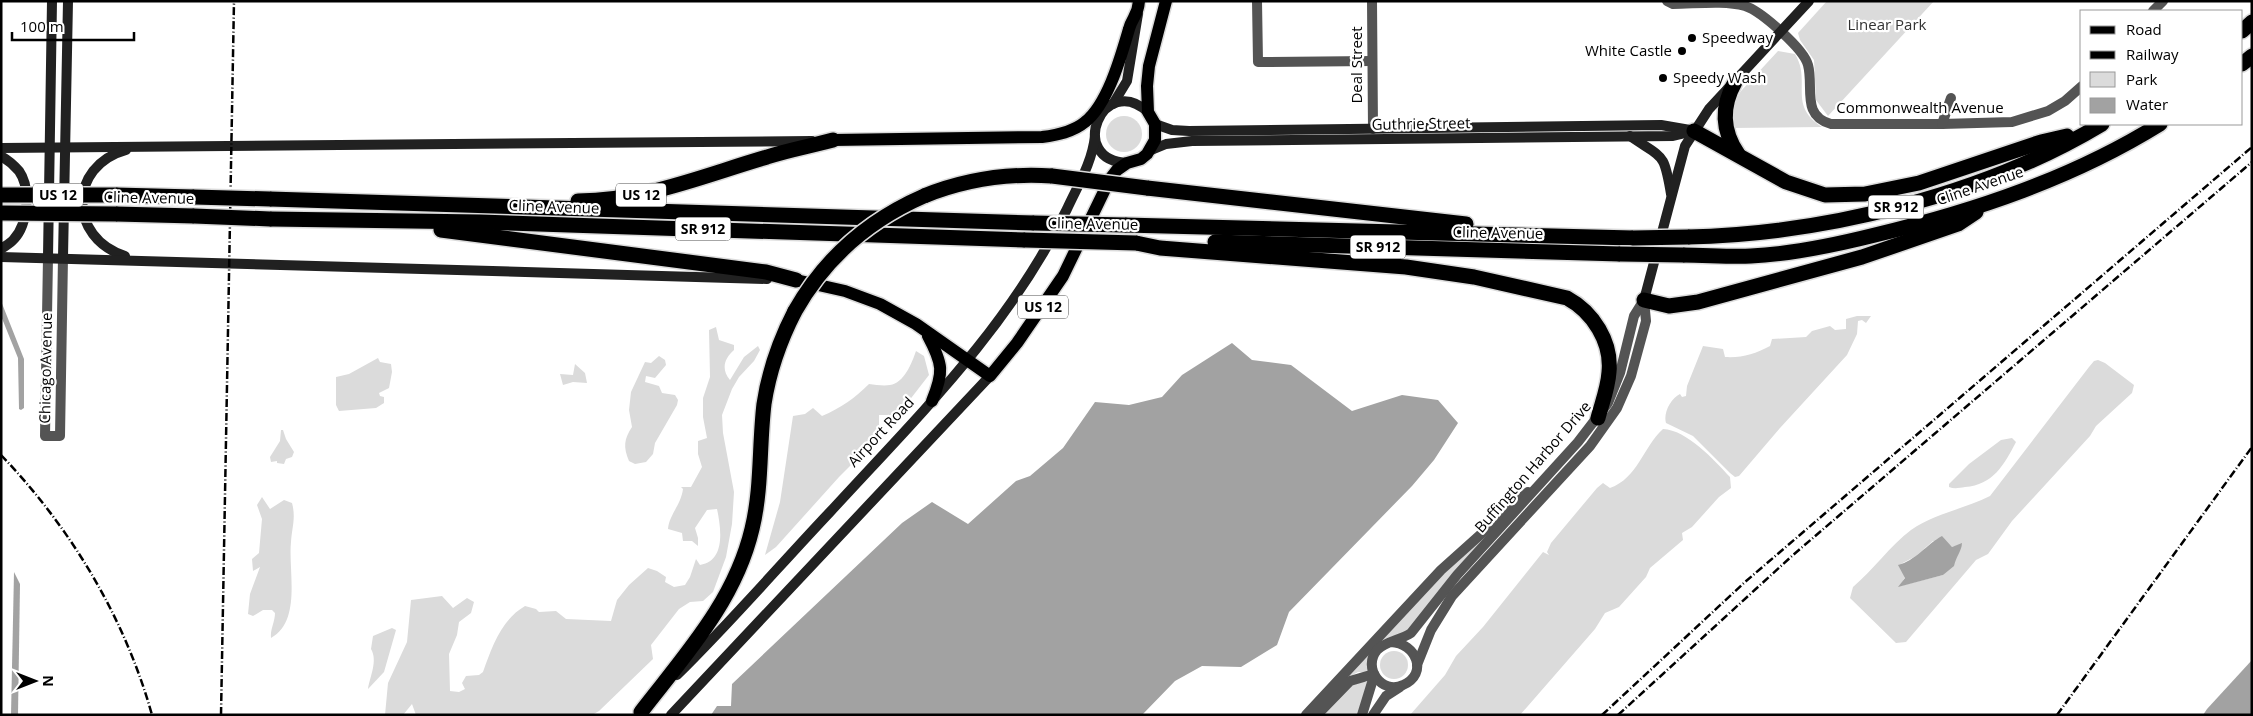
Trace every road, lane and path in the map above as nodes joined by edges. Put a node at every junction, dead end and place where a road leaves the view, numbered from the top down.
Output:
1 (52, 1) edge
2 (68, 1) edge
3 (1166, 1) edge
4 (1257, 1) edge
5 (1372, 1) edge
6 (1809, 1) edge
7 (1667, 2) edge
8 (1139, 7) edge
9 (1780, 33) junction
10 (1372, 61) junction
11 (1735, 82) junction
12 (2080, 88) edge
13 (1951, 98) dead end
14 (1109, 107) junction
15 (1148, 112) junction
16 (1086, 122) junction
17 (1155, 124) junction
18 (1942, 124) junction
19 (2158, 125) edge
20 (2097, 127) edge
21 (1373, 129) junction
22 (1694, 131) junction
23 (1554, 132) junction
24 (1095, 136) junction
25 (1630, 136) junction
26 (833, 140) junction
27 (139, 146) junction
28 (50, 147) junction
29 (65, 147) junction
30 (1, 148) edge
31 (1149, 151) junction
32 (1738, 154) junction
33 (1, 156) edge
34 (1127, 163) junction
35 (1, 195) edge
36 (1672, 199) junction
37 (1993, 202) junction
38 (442, 205) junction
39 (1, 213) edge
40 (380, 221) junction
41 (1557, 235) junction
42 (1136, 243) junction
43 (1, 249) edge
44 (1, 256) edge
45 (48, 257) junction
46 (63, 257) junction
47 (136, 259) junction
48 (796, 280) junction
49 (1644, 300) junction
50 (926, 332) junction
51 (967, 361) junction
52 (990, 376) junction
53 (932, 401) junction
54 (1598, 418) junction
55 (1551, 471) junction
56 (1391, 642) junction
57 (1417, 665) junction
58 (1374, 675) junction
59 (1400, 687) junction
60 (639, 713) edge
61 (671, 715) edge
62 (1306, 715) edge
63 (1317, 715) edge
64 (1362, 715) edge
65 (1373, 715) edge

1 - 28 main road, Chicago Avenue
2 - 29 main road, Chicago Avenue
3 - 15 main road
4 - 10 street
5 - 10 street, Deal Street
6 - 9 main road
7 - 9 street
8 - 14 main road
8 - 16 main road
9 - 11 main road
9 - 18 street, Commonwealth Avenue
10 - 21 street, Deal Street
11 - 22 main road
11 - 32 highway
12 - 18 street, Commonwealth Avenue
13 - 18 street
14 - 15 main road
14 - 16 main road, US 12
14 - 24 main road
15 - 17 main road
16 - 26 main road, US 12
17 - 21 main road, Guthrie Street
17 - 31 main road
19 - 37 highway, Cline Avenue / SR 912
20 - 32 highway
20 - 41 highway, Cline Avenue / SR 912, bridge
21 - 23 main road, Guthrie Street
22 - 23 main road, Guthrie Street
22 - 25 main road, Guthrie Street
22 - 32 highway
22 - 36 main road
23 - 25 main road, Guthrie Street
23 - 31 main road, Guthrie Street
24 - 34 main road
24 - 51 main road, Airport Road
25 - 36 main road
26 - 27 main road
26 - 38 highway, US 12
27 - 29 main road
27 - 47 main road
28 - 29 main road
28 - 30 main road
28 - 45 main road, Chicago Avenue
29 - 46 main road, Chicago Avenue
31 - 34 main road, US 12
33 - 43 main road
34 - 52 main road, US 12
35 - 38 highway, Cline Avenue / US 12, bridge
36 - 49 main road
37 - 42 highway, Cline Avenue / SR 912, bridge
37 - 49 highway
38 - 41 highway, Cline Avenue / SR 912, bridge
39 - 40 highway, Cline Avenue / US 12, bridge
40 - 42 highway, Cline Avenue / SR 912, bridge
40 - 48 highway
41 - 60 highway, bridge
42 - 54 highway
44 - 45 main road
45 - 46 main road
45 - 46 street, Chicago Avenue
46 - 47 main road
47 - 48 main road
48 - 50 main road
49 - 54 street, Buffington Harbor Drive
49 - 57 street, Buffington Harbor Drive
50 - 51 main road
50 - 53 main road
51 - 52 main road
51 - 53 main road, Airport Road
52 - 61 main road
53 - 60 main road, Airport Road
54 - 55 street, Buffington Harbor Drive
55 - 56 street, Buffington Harbor Drive
55 - 62 street
56 - 57 street
56 - 58 street
57 - 59 street
58 - 59 street
58 - 63 street
58 - 64 street
59 - 65 street

